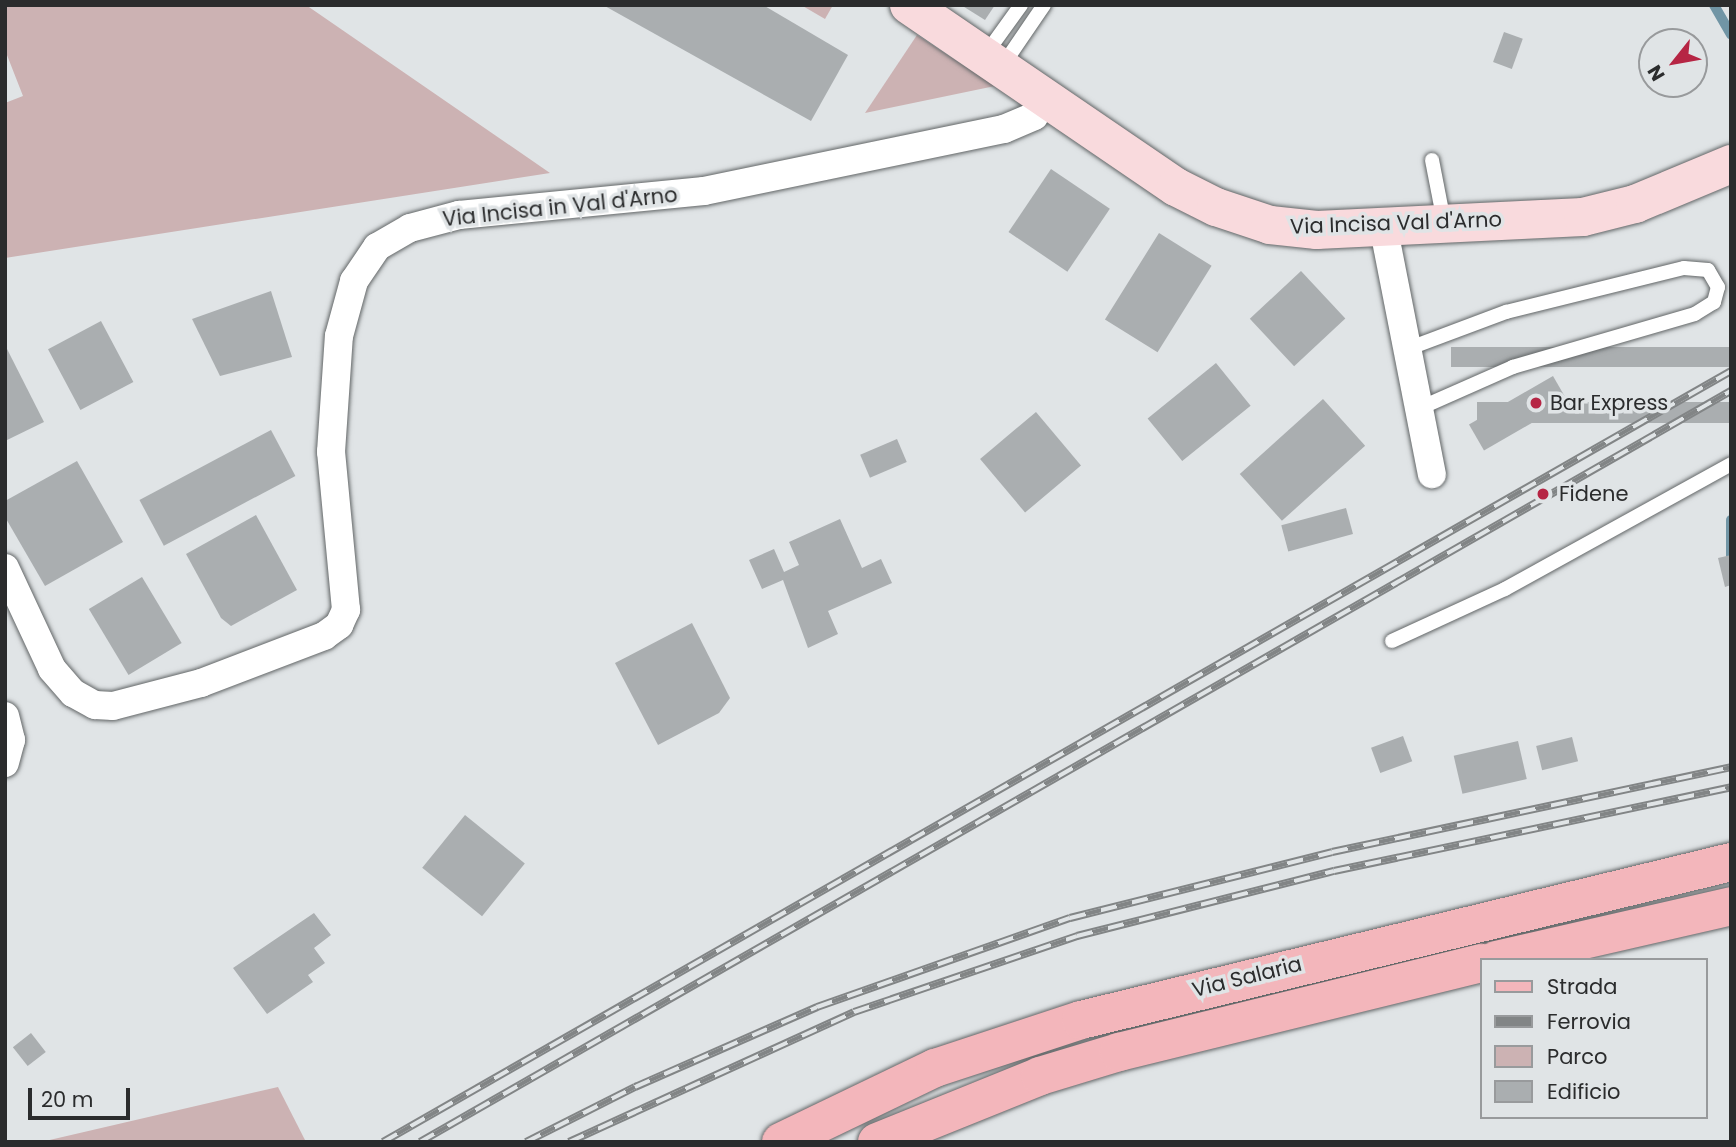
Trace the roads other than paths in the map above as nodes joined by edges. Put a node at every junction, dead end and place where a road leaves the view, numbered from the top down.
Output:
1 (909, 5) edge
2 (1021, 5) edge
3 (1044, 5) edge
4 (994, 60) junction
5 (1045, 98) junction
6 (1432, 160) dead end
7 (1731, 163) edge
8 (1444, 223) junction
9 (1383, 225) junction
10 (1407, 349) junction
11 (1420, 408) junction
12 (1731, 464) edge
13 (1432, 474) dead end
14 (5, 568) edge
15 (1392, 641) dead end
16 (5, 716) edge
17 (5, 763) edge
18 (1731, 862) edge
19 (1731, 906) edge
20 (1505, 958) edge
21 (1480, 963) edge
22 (781, 1142) edge
23 (877, 1142) edge

1 - 4 street, Via Incisa Val d'Arno
2 - 4 lane
3 - 4 lane
4 - 5 street, Via Incisa Val d'Arno
5 - 9 street, Via Incisa Val d'Arno
5 - 14 street, Via Incisa in Val d'Arno
6 - 8 lane
7 - 8 street, Via Incisa Val d'Arno
8 - 9 street, Via Incisa Val d'Arno
9 - 10 street
10 - 11 street
10 - 11 lane
11 - 13 street
12 - 15 lane
16 - 17 street
18 - 22 main road, Via Salaria
19 - 20 main road
21 - 23 main road, Via Salaria

